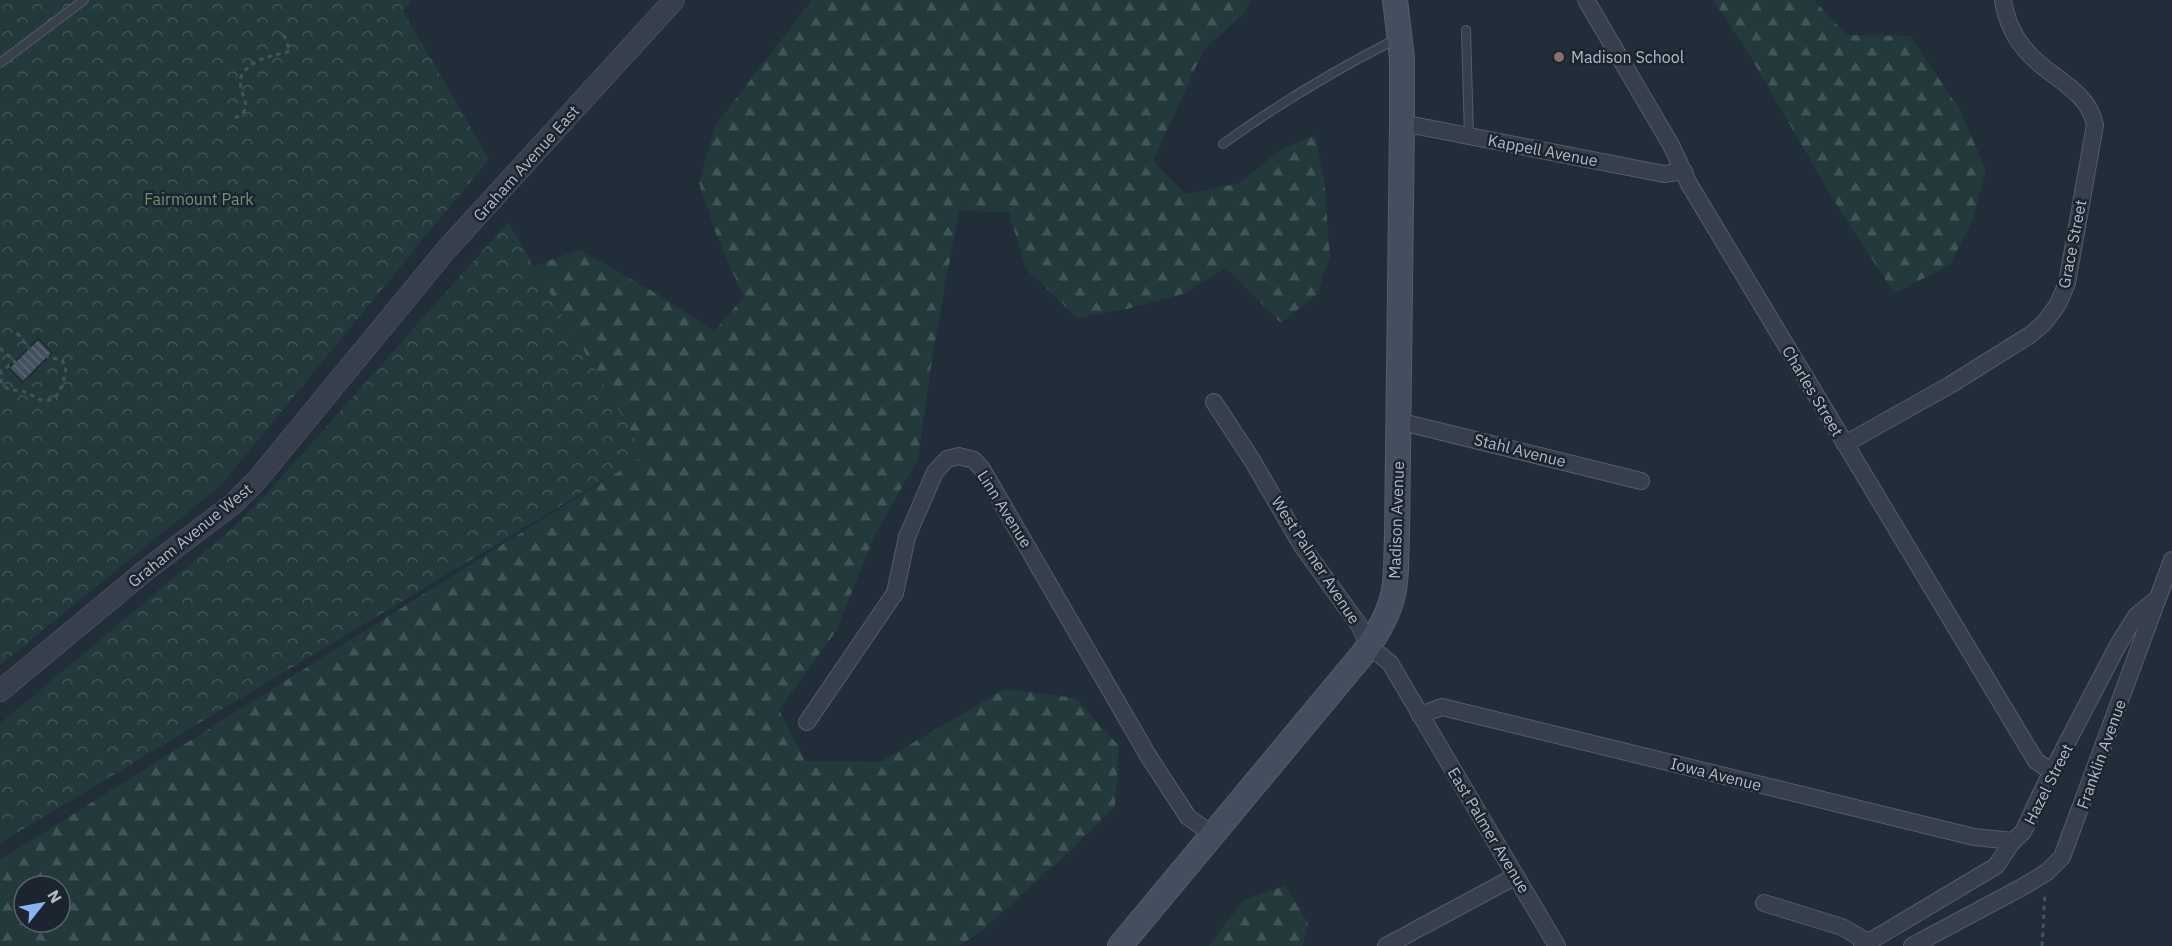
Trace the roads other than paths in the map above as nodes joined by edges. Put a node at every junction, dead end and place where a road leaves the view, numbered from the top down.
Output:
1 (84, 0) edge
2 (674, 0) edge
3 (1395, 0) edge
4 (1586, 0) edge
5 (2003, 0) edge
6 (1466, 30) dead end
7 (1401, 36) junction
8 (0, 63) edge
9 (1402, 123) junction
10 (1469, 136) junction
11 (1223, 144) dead end
12 (1684, 171) junction
13 (381, 328) joint
14 (1214, 402) dead end
15 (1398, 421) junction
16 (1845, 444) junction
17 (1641, 481) dead end
18 (2172, 560) edge
19 (2158, 598) junction
20 (1369, 646) junction
21 (0, 692) edge
22 (1420, 715) junction
23 (807, 722) dead end
24 (2052, 772) junction
25 (1212, 834) junction
26 (2013, 841) junction
27 (1516, 876) junction
28 (1764, 903) dead end
29 (1865, 944) edge
30 (1120, 946) edge
31 (1386, 946) edge
32 (1557, 946) edge
33 (1912, 946) edge

1 - 8 lane
2 - 13 street, Graham Avenue East
3 - 7 main road, Madison Avenue
4 - 12 street, Charles Street
5 - 16 street, Grace Street
6 - 10 lane
7 - 9 main road, Madison Avenue
7 - 11 lane
9 - 10 street, Kappell Avenue
9 - 15 main road, Madison Avenue
10 - 12 street, Kappell Avenue
12 - 16 street, Charles Street
13 - 21 street, Graham Avenue West
14 - 20 street, West Palmer Avenue
15 - 17 street, Stahl Avenue
15 - 20 main road, Madison Avenue
16 - 24 street, Charles Street
18 - 19 street, Franklin Avenue
19 - 24 street, Hazel Street
19 - 33 street, Franklin Avenue
20 - 22 street, West Palmer Avenue
20 - 25 main road, Madison Avenue
22 - 26 street, Iowa Avenue
22 - 27 street, East Palmer Avenue
23 - 25 street, Linn Avenue
24 - 26 street, Hazel Street
25 - 30 main road, Madison Avenue
26 - 29 street, Hazel Street
27 - 31 street
27 - 32 street, East Palmer Avenue
28 - 29 street

